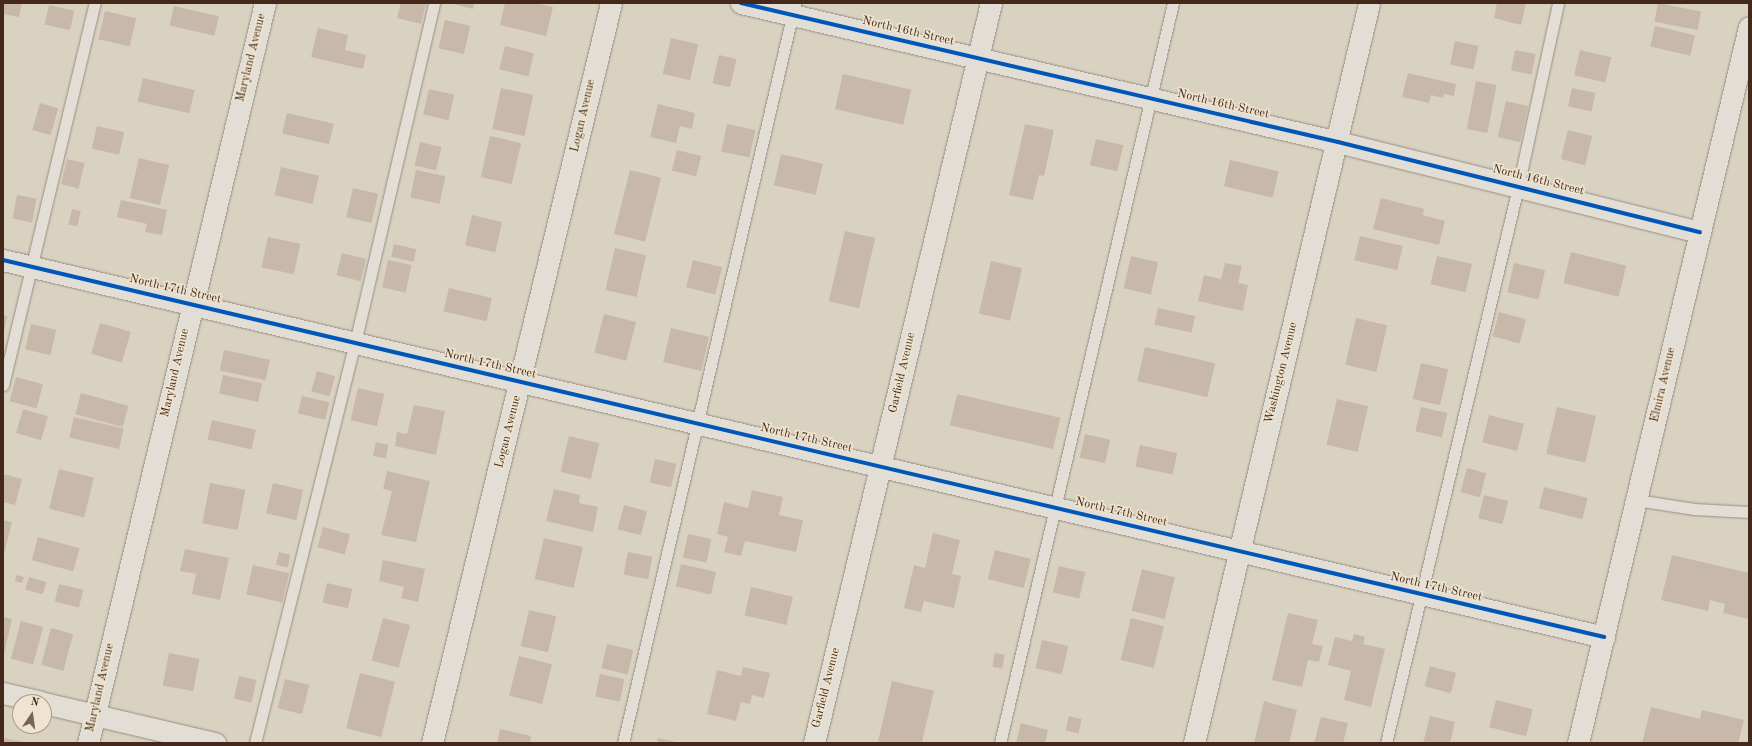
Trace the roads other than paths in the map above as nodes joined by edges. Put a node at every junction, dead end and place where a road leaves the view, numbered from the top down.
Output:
1 (95, 3) edge
2 (265, 3) edge
3 (434, 3) edge
4 (611, 3) edge
5 (740, 3) edge
6 (991, 3) edge
7 (1173, 3) edge
8 (1369, 3) edge
9 (1558, 3) edge
10 (794, 9) edge
11 (1749, 27) edge
12 (978, 60) junction
13 (1152, 99) junction
14 (1338, 142) junction
15 (1518, 187) junction
16 (1700, 232) junction
17 (3, 260) edge
18 (32, 267) junction
19 (192, 305) junction
20 (355, 343) junction
21 (521, 382) junction
22 (3, 385) edge
23 (699, 424) junction
24 (881, 467) junction
25 (1636, 500) junction
26 (1054, 508) junction
27 (1749, 512) edge
28 (1239, 551) junction
29 (1421, 594) junction
30 (1604, 637) junction
31 (52, 705) edge
32 (95, 715) junction
33 (88, 743) edge
34 (215, 743) edge
35 (255, 743) edge
36 (432, 743) edge
37 (623, 743) edge
38 (814, 743) edge
39 (1000, 743) edge
40 (1194, 743) edge
41 (1386, 743) edge
42 (1578, 743) edge

1 - 18 lane
2 - 19 street, Maryland Avenue
3 - 20 lane
4 - 21 street, Logan Avenue
5 - 10 street, North 16th Street
6 - 12 street, Garfield Avenue
7 - 13 lane
8 - 14 street, Washington Avenue
9 - 15 lane
10 - 12 street, North 16th Street
10 - 23 lane
11 - 16 street, Elmira Avenue
12 - 13 street, North 16th Street
12 - 24 street, Garfield Avenue
13 - 14 street, North 16th Street
13 - 26 lane
14 - 15 street, North 16th Street
14 - 28 street, Washington Avenue
15 - 16 street, North 16th Street
15 - 29 lane
16 - 25 street, Elmira Avenue
17 - 18 street, North 17th Street
18 - 19 street, North 17th Street
18 - 22 lane
19 - 20 street, North 17th Street
19 - 32 street, Maryland Avenue
20 - 21 street, North 17th Street
20 - 35 lane
21 - 23 street, North 17th Street
21 - 36 street, Logan Avenue
23 - 24 street, North 17th Street
23 - 37 lane
24 - 26 street, North 17th Street
24 - 38 street, Garfield Avenue
25 - 27 lane
25 - 30 street, Elmira Avenue
26 - 28 street, North 17th Street
26 - 39 lane
28 - 29 street, North 17th Street
28 - 40 street, Washington Avenue
29 - 30 street, North 17th Street
29 - 41 lane
30 - 42 street, Elmira Avenue
31 - 32 street
32 - 33 street, Maryland Avenue
32 - 34 street

